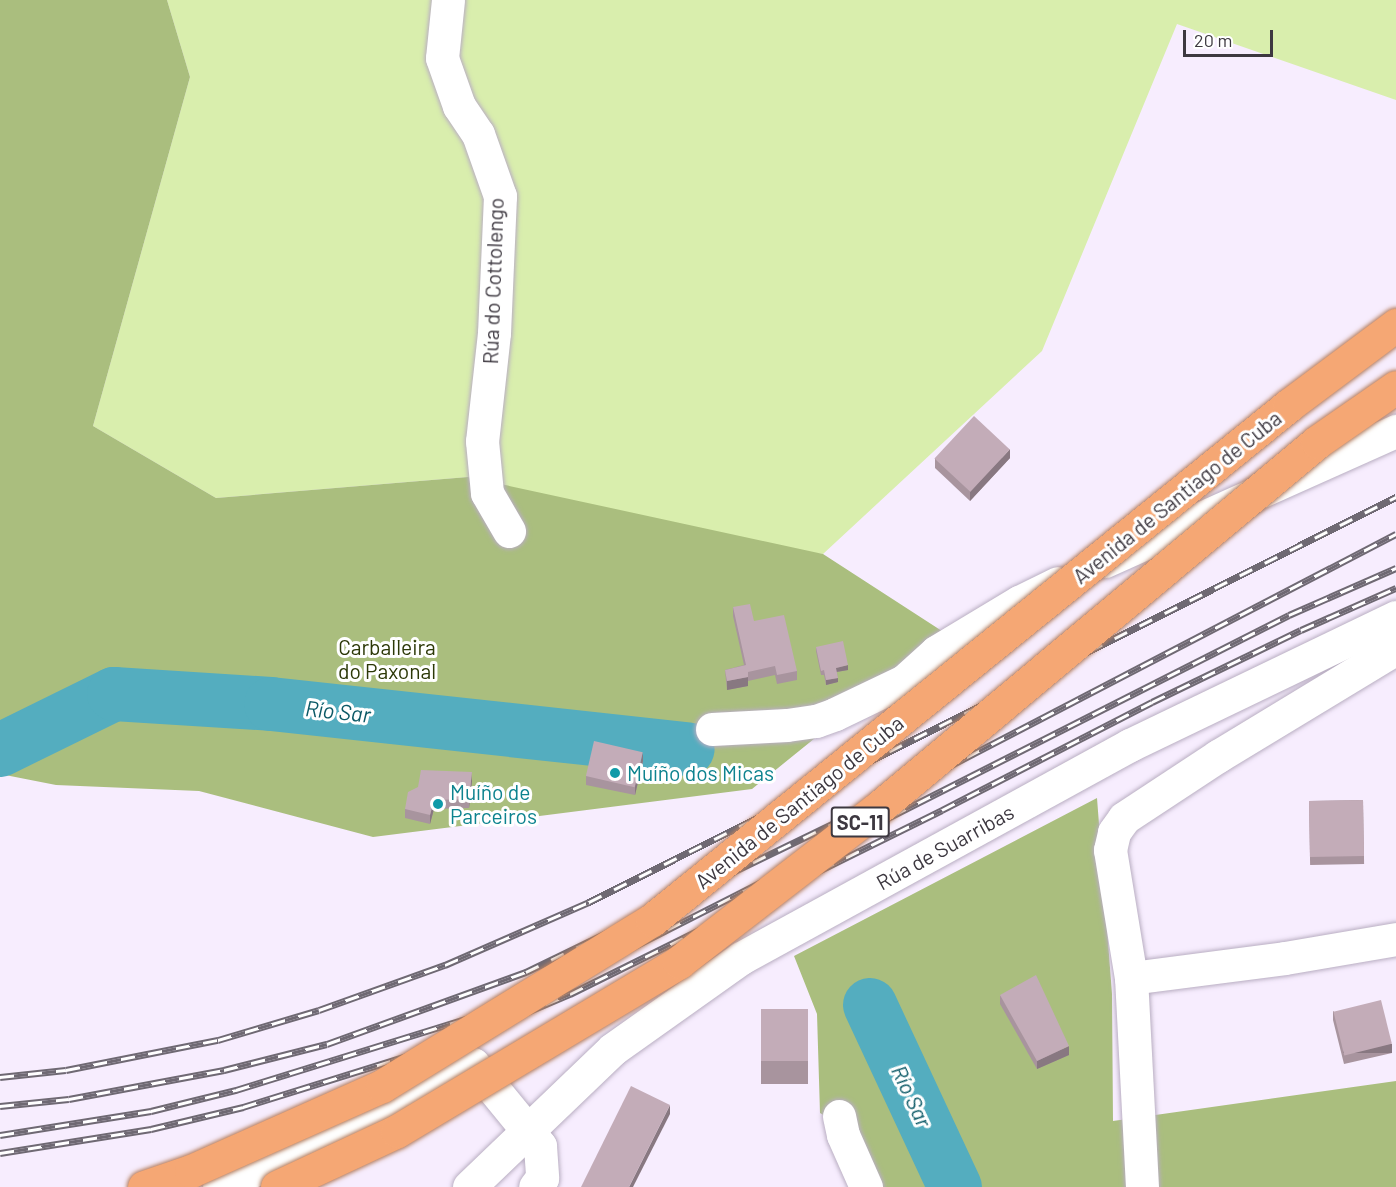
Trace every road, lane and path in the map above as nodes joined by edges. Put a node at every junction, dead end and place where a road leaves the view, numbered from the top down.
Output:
1 (448, 0) edge
2 (1396, 325) edge
3 (1396, 387) edge
4 (1396, 431) edge
5 (509, 531) dead end
6 (1396, 617) edge
7 (1396, 648) edge
8 (712, 729) dead end
9 (1396, 939) edge
10 (1131, 978) junction
11 (584, 1077) junction
12 (839, 1116) dead end
13 (528, 1129) junction
14 (538, 1182) edge
15 (474, 1186) edge
16 (144, 1187) edge
17 (219, 1187) edge
18 (277, 1187) edge
19 (866, 1187) edge
20 (1142, 1187) edge

1 - 5 street, Rúa do Cottolengo
2 - 16 highway, Avenida de Santiago de Cuba / SC-11, bridge
3 - 18 highway, SC-11, bridge
4 - 8 street
6 - 11 street, Rúa de Suarribas
7 - 10 street
9 - 10 street
10 - 20 street
11 - 13 street, Rúa de Suarribas
11 - 14 street
12 - 19 street
13 - 14 street
13 - 15 street, Rúa de Suarribas
13 - 17 street

